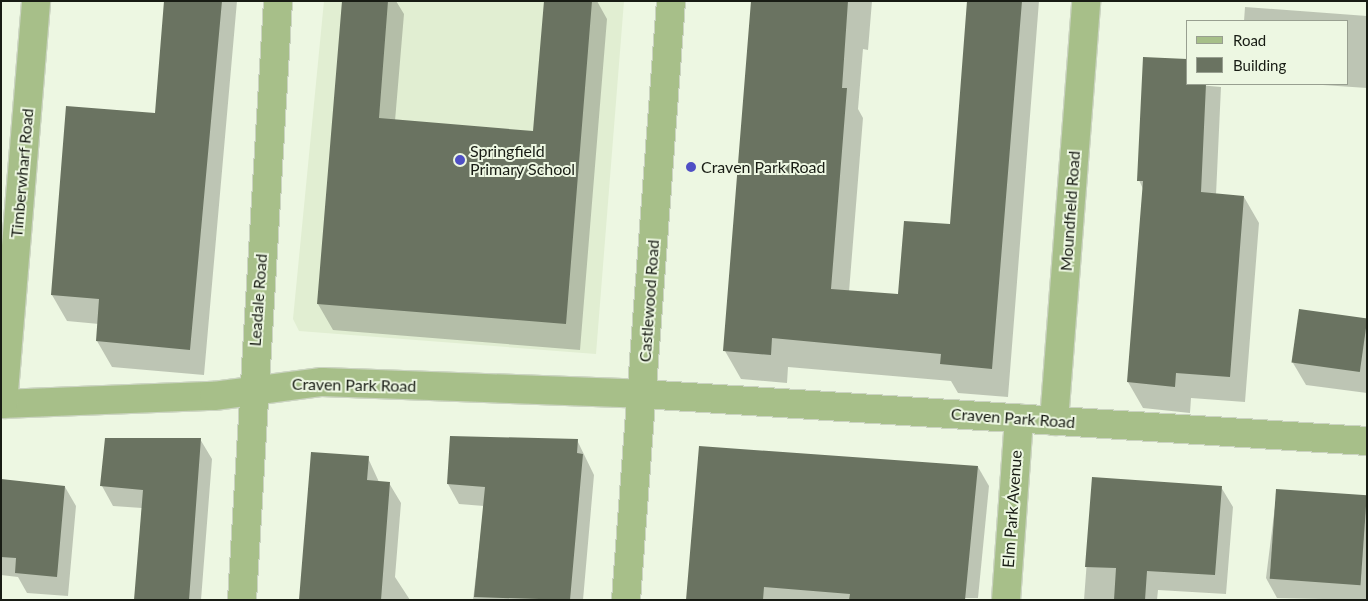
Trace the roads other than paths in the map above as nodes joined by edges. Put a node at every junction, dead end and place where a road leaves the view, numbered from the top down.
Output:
1 (36, 1) edge
2 (278, 1) edge
3 (671, 1) edge
4 (1086, 1) edge
5 (256, 388) junction
6 (642, 394) junction
7 (2, 404) edge
8 (1019, 418) junction
9 (1054, 421) junction
10 (1367, 441) edge
11 (242, 600) edge
12 (626, 600) edge
13 (1006, 600) edge

1 - 7 street, Timberwharf Road
2 - 5 street, Leadale Road
3 - 6 street, Castlewood Road
4 - 9 street, Moundfield Road
5 - 6 street, Craven Park Road
5 - 7 street, Craven Park Road
5 - 11 street, Leadale Road
6 - 8 street, Craven Park Road
6 - 12 street, Castlewood Road
8 - 9 street, Craven Park Road
8 - 13 street, Elm Park Avenue
9 - 10 street, Craven Park Road

